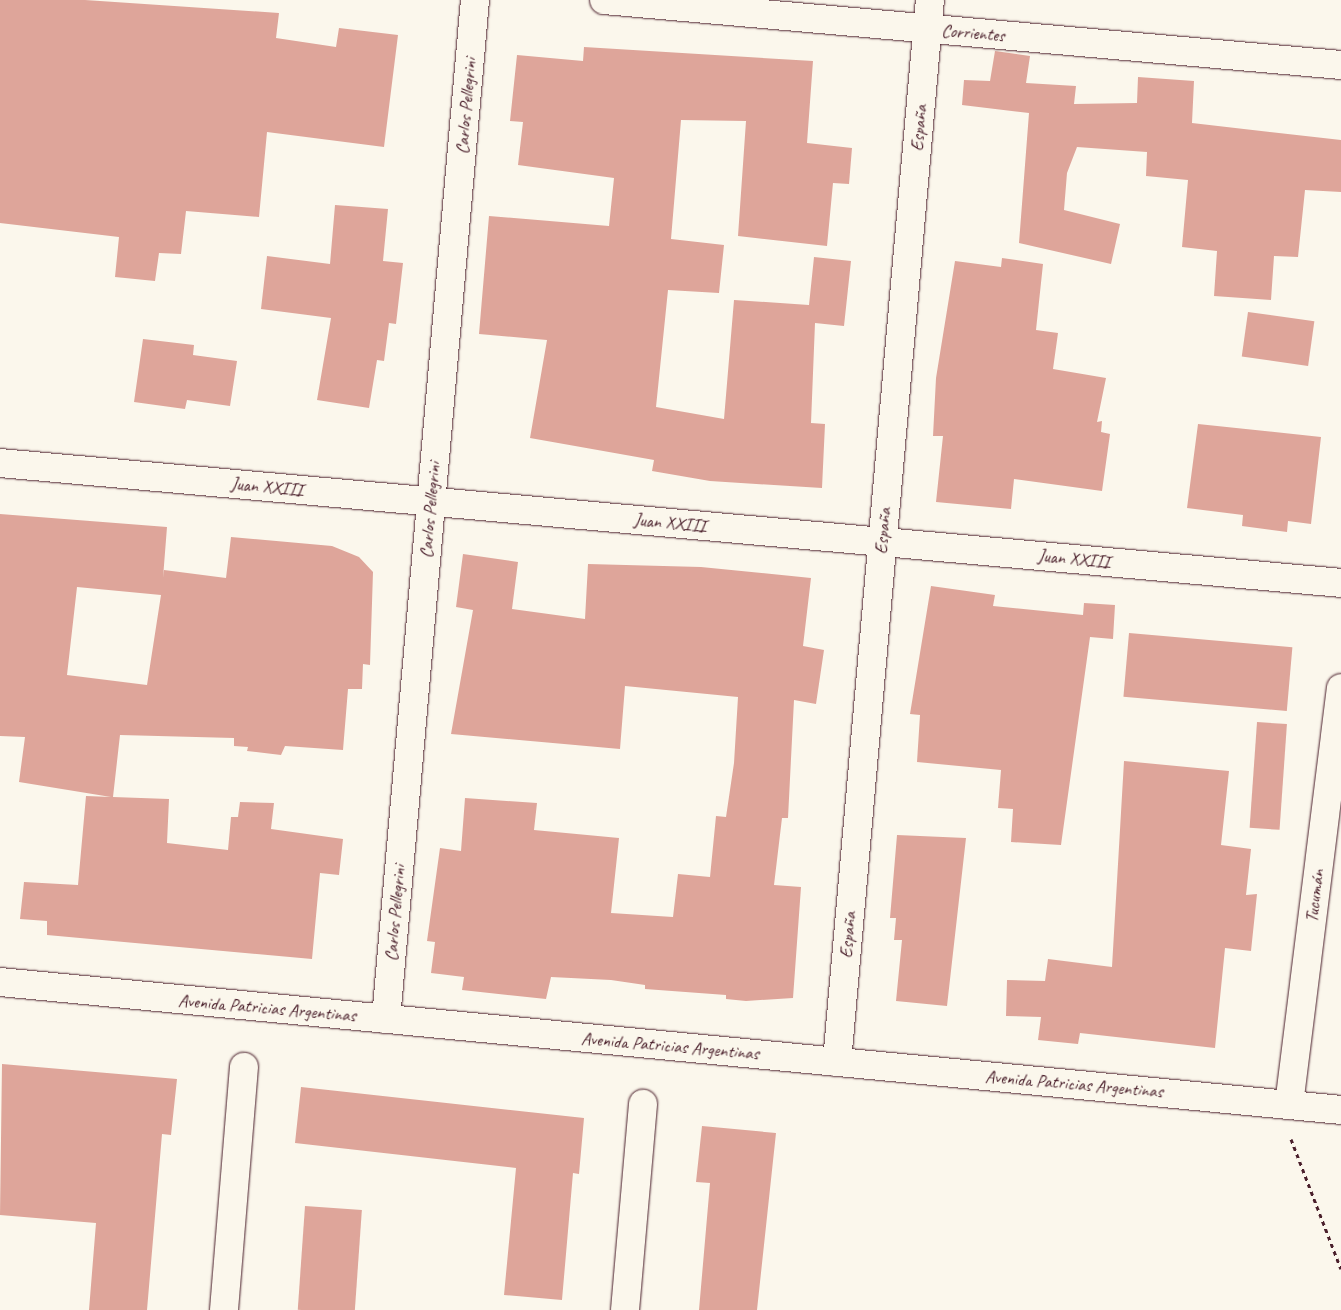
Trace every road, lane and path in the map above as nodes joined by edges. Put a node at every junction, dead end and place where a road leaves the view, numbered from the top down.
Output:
1 (475, 0) edge
2 (604, 0) edge
3 (930, 0) edge
4 (928, 29) junction
5 (1341, 65) edge
6 (0, 463) edge
7 (431, 502) junction
8 (882, 542) junction
9 (1341, 583) edge
10 (1341, 688) edge
11 (0, 982) edge
12 (386, 1019) junction
13 (837, 1062) junction
14 (244, 1067) dead end
15 (643, 1104) dead end
16 (1289, 1105) junction
17 (1341, 1110) edge
18 (1341, 1269) edge
19 (224, 1310) edge
20 (625, 1310) edge

1 - 7 street, Carlos Pellegrini
2 - 4 street, Corrientes
3 - 4 street, España
4 - 5 street, Corrientes
4 - 8 street, España
6 - 7 street, Juan XXIII
7 - 8 street, Juan XXIII
7 - 12 street, Carlos Pellegrini
8 - 9 street, Juan XXIII
8 - 13 street, España
10 - 16 street, Tucumán
11 - 12 street, Avenida Patricias Argentinas
12 - 13 street, Avenida Patricias Argentinas
13 - 16 street, Avenida Patricias Argentinas
14 - 19 street
15 - 20 street
16 - 17 street, Avenida Patricias Argentinas
16 - 18 path

